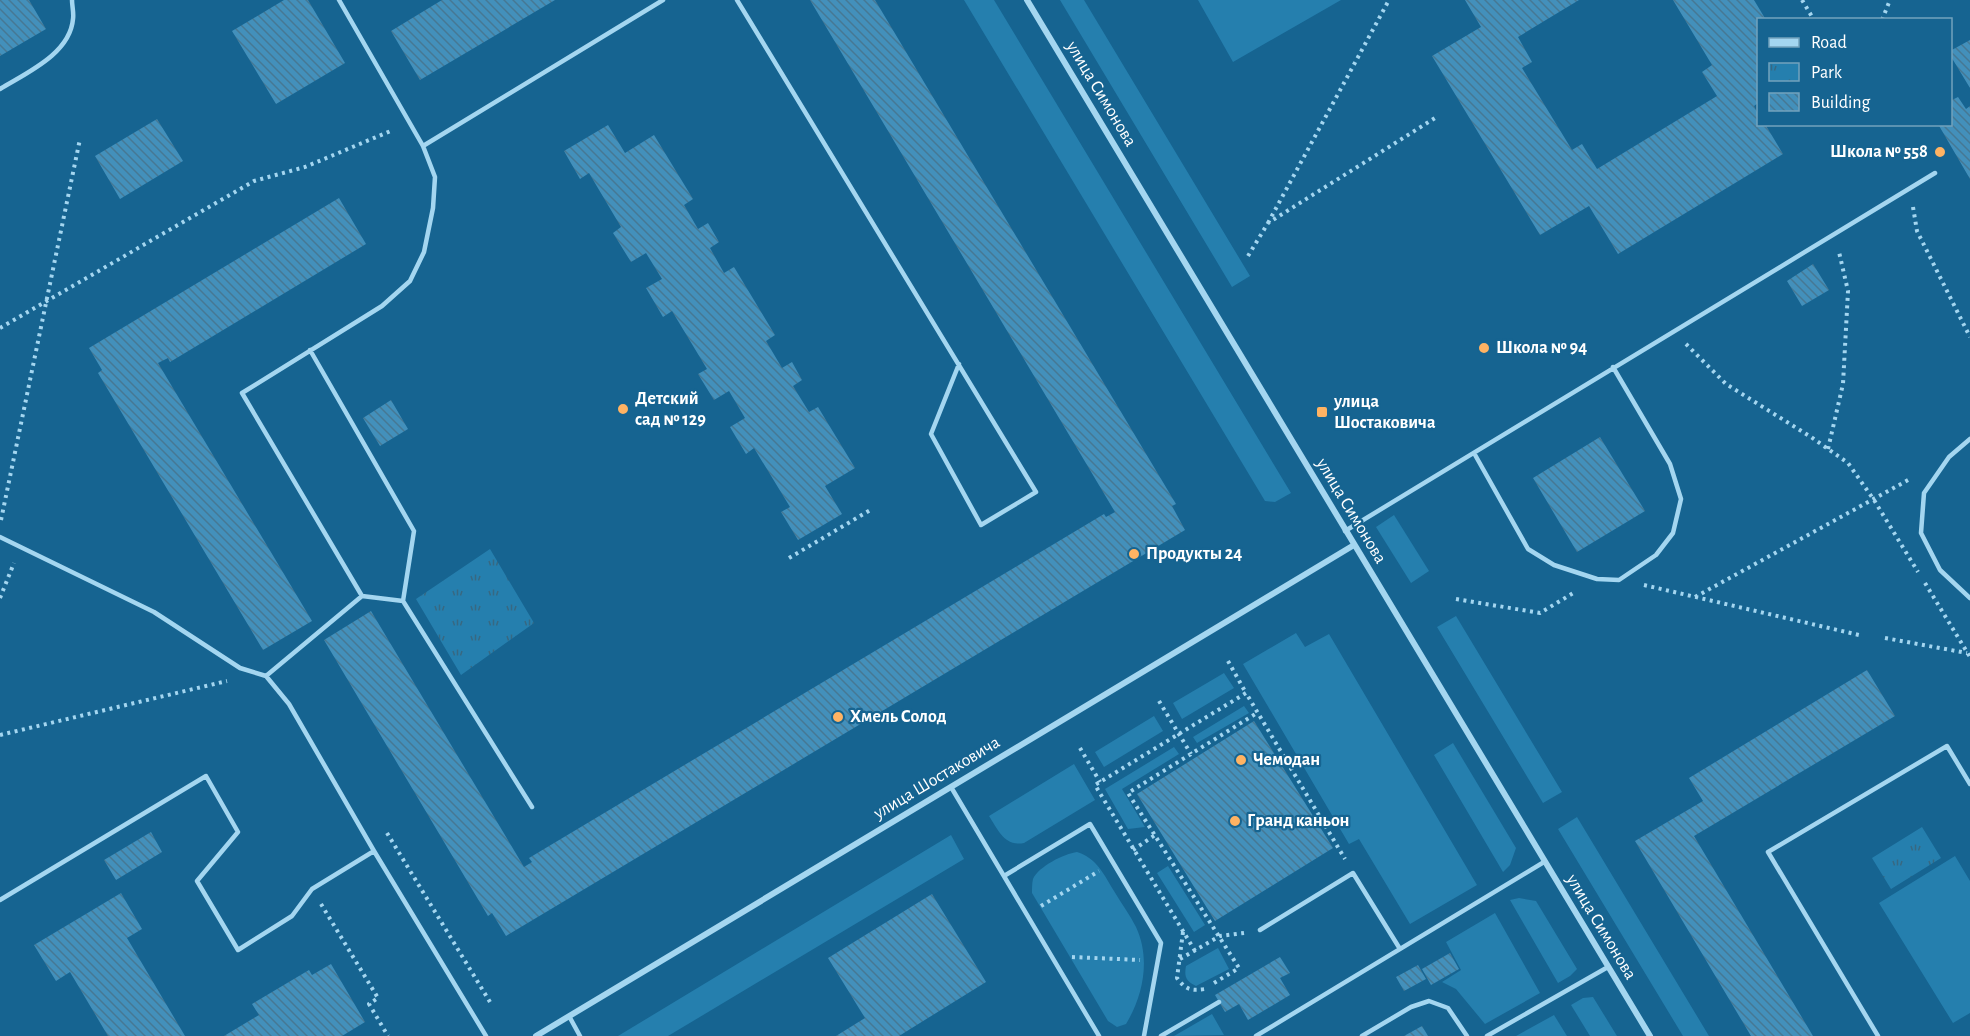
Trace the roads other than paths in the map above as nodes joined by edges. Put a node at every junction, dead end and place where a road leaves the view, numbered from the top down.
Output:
1 (72, 0) edge
2 (339, 0) edge
3 (663, 0) edge
4 (737, 0) edge
5 (1027, 0) edge
6 (0, 89) edge
7 (423, 146) junction
8 (1935, 173) dead end
9 (310, 350) junction
10 (959, 364) junction
11 (1613, 367) junction
12 (1970, 440) edge
13 (1474, 453) junction
14 (1346, 531) junction
15 (0, 537) edge
16 (1354, 545) junction
17 (362, 596) junction
18 (1970, 598) edge
19 (403, 601) junction
20 (266, 676) junction
21 (1970, 784) edge
22 (951, 787) junction
23 (532, 807) dead end
24 (375, 851) junction
25 (1544, 862) junction
26 (1004, 876) junction
27 (0, 900) edge
28 (1260, 930) dead end
29 (1400, 950) junction
30 (1608, 967) junction
31 (1219, 1002) dead end
32 (569, 1016) junction
33 (486, 1036) edge
34 (536, 1036) edge
35 (580, 1036) edge
36 (1099, 1036) edge
37 (1144, 1036) edge
38 (1161, 1036) edge
39 (1256, 1036) edge
40 (1362, 1036) edge
41 (1467, 1036) edge
42 (1487, 1036) edge
43 (1650, 1036) edge
44 (1878, 1036) edge

1 - 6 lane
2 - 7 lane
3 - 7 lane
4 - 10 lane
5 - 14 street, улица Симонова
7 - 9 lane
8 - 11 lane
9 - 17 lane
9 - 19 lane
10 - 10 lane
11 - 13 lane
11 - 13 lane
12 - 18 lane
13 - 14 lane
14 - 16 street, улица Симонова
15 - 20 lane
16 - 22 street, улица Шостаковича
16 - 25 street, улица Симонова
17 - 19 lane
17 - 20 lane
19 - 23 lane
20 - 24 lane
21 - 44 lane
22 - 26 lane
22 - 32 street, улица Шостаковича
24 - 27 lane
24 - 33 lane
25 - 29 lane
25 - 30 street, улица Симонова
26 - 36 lane
26 - 37 lane
28 - 29 lane
29 - 39 lane
30 - 42 lane
30 - 43 street, улица Симонова
31 - 38 lane
32 - 34 street, улица Шостаковича
32 - 35 lane
40 - 41 lane

